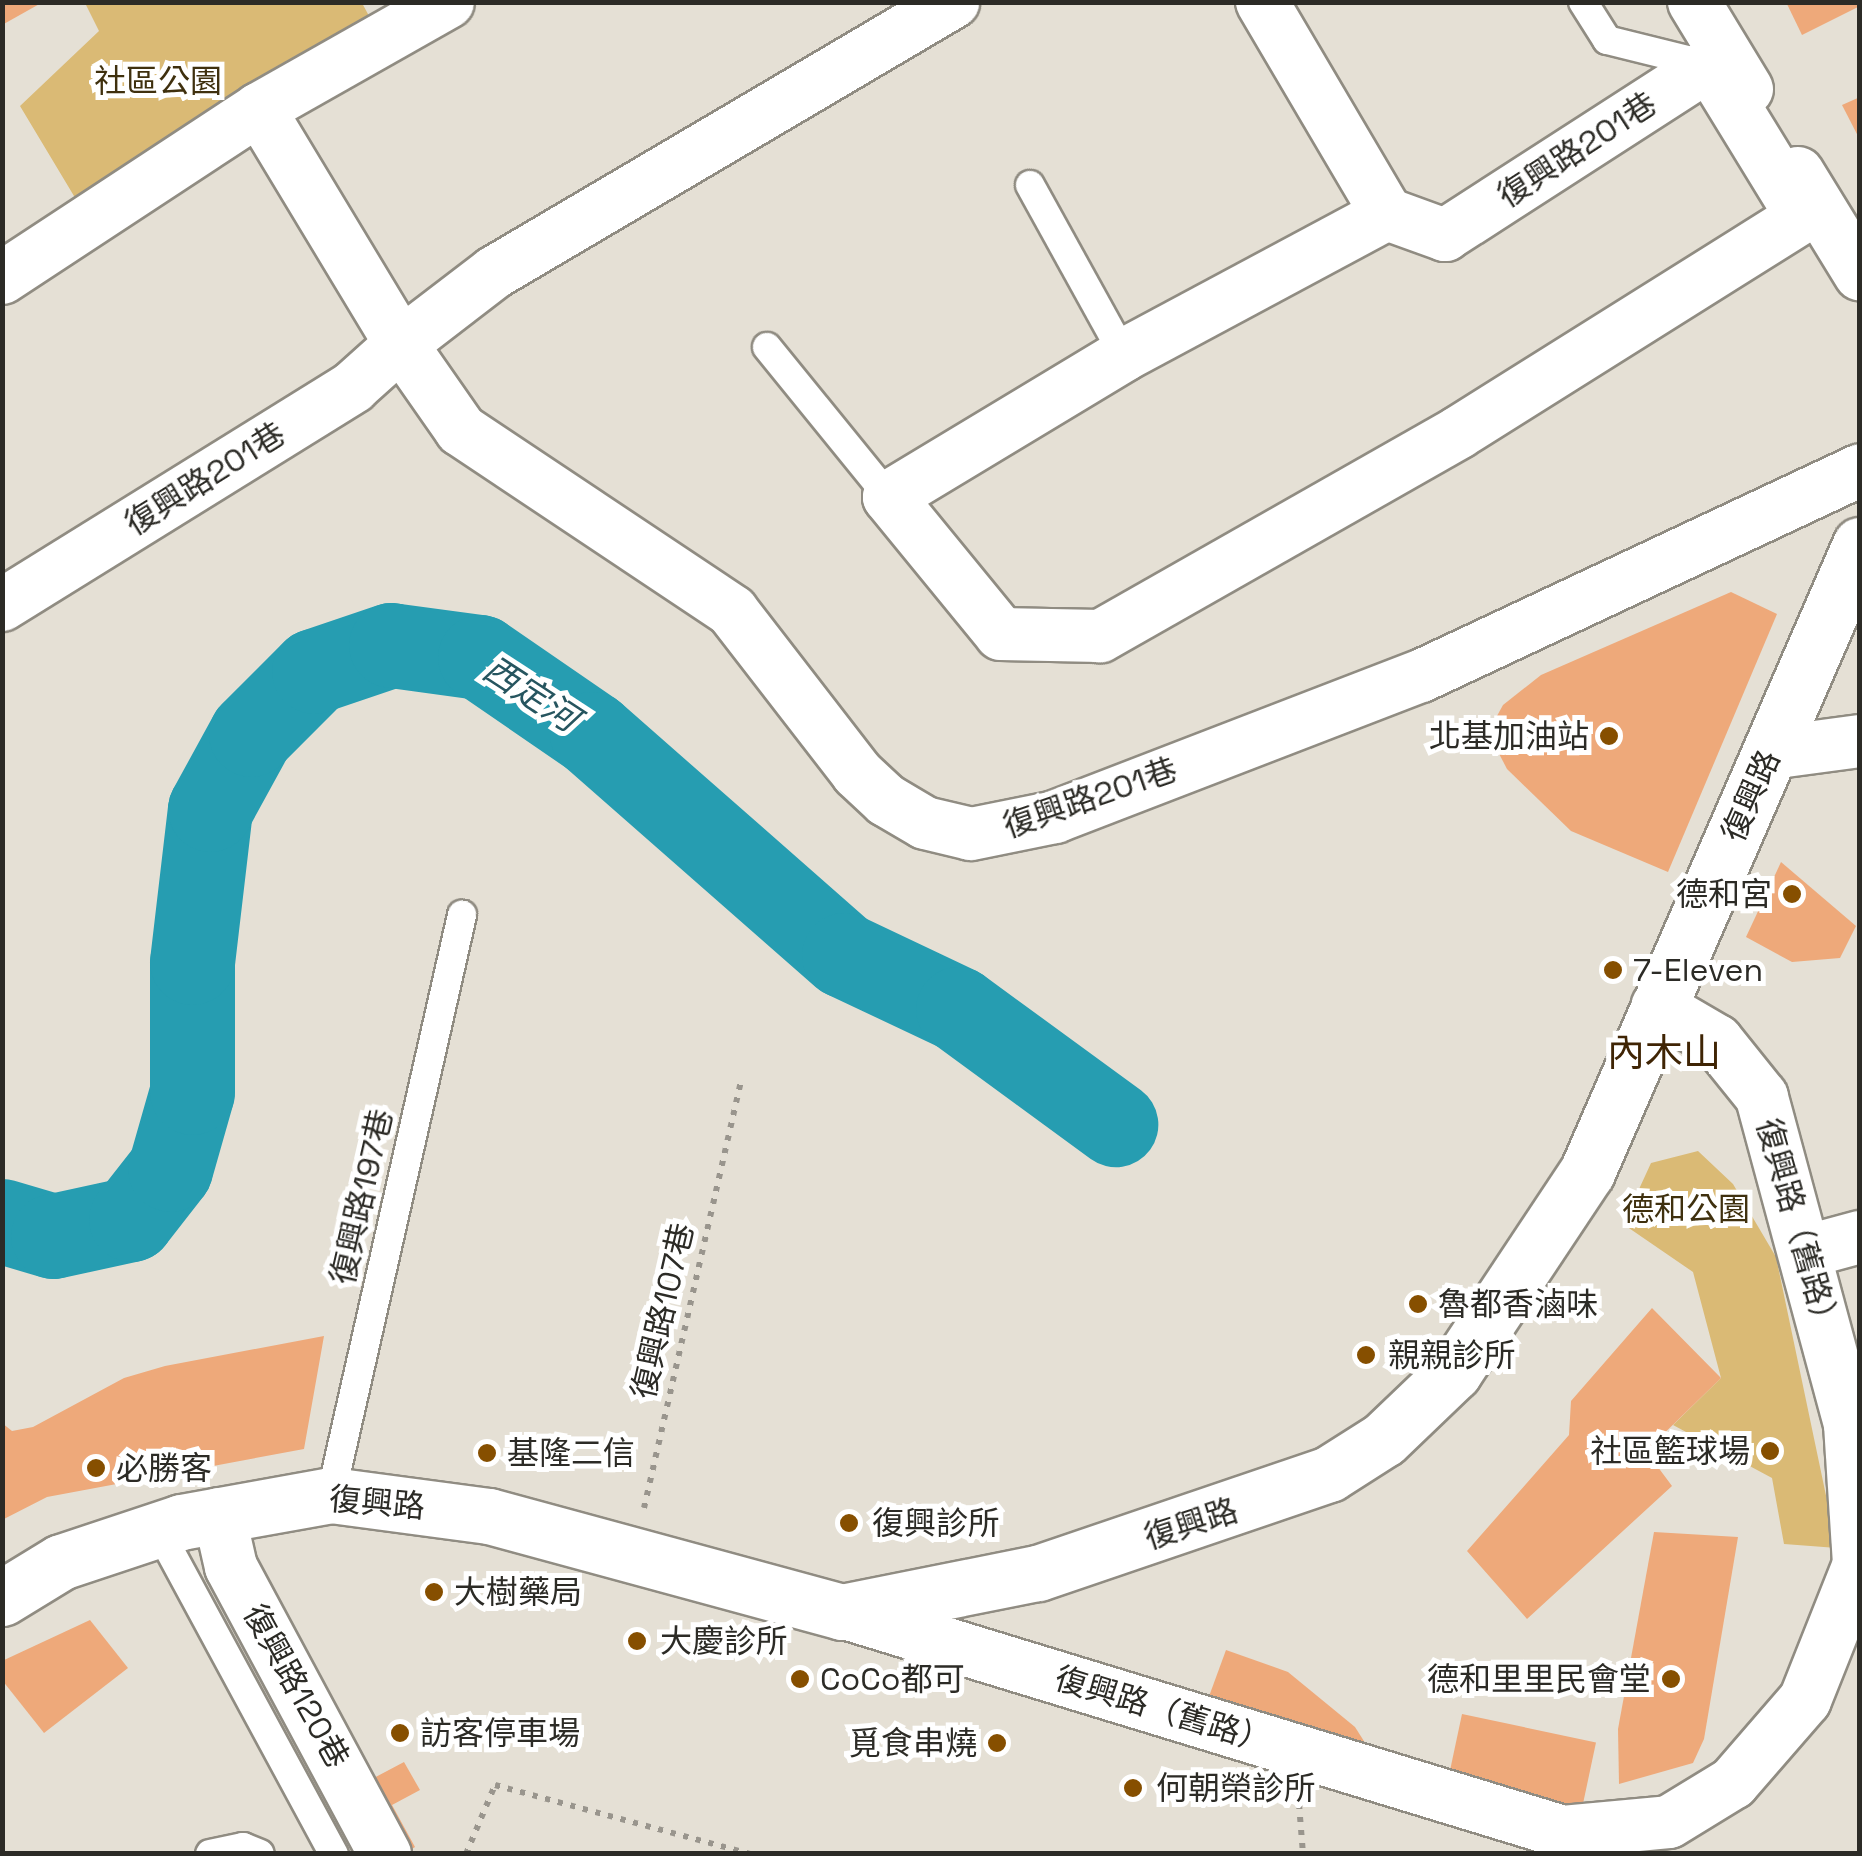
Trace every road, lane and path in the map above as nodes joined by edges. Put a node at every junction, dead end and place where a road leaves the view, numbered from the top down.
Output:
1 (448, 2) edge
2 (953, 2) edge
3 (1262, 2) edge
4 (1583, 2) edge
5 (1694, 2) edge
6 (1710, 65) junction
7 (259, 109) junction
8 (1030, 185) dead end
9 (1387, 214) junction
10 (1860, 274) edge
11 (2, 278) edge
12 (401, 344) junction
13 (767, 347) dead end
14 (1124, 355) junction
15 (1860, 470) edge
16 (1799, 494) junction
17 (889, 497) junction
18 (1858, 548) edge
19 (2, 605) edge
20 (1860, 741) edge
21 (1770, 753) junction
22 (462, 914) dead end
23 (1657, 1006) junction
24 (741, 1081) dead end
25 (1860, 1236) edge
26 (1808, 1251) junction
27 (1855, 1423) edge
28 (331, 1495) junction
29 (219, 1514) junction
30 (158, 1530) junction
31 (634, 1553) junction
32 (1859, 1564) edge
33 (2, 1598) edge
34 (842, 1612) junction
35 (1299, 1796) dead end
36 (210, 1854) edge
37 (260, 1854) edge
38 (334, 1854) edge
39 (385, 1854) edge
40 (466, 1854) edge
41 (750, 1854) edge
42 (1302, 1854) edge

1 - 7 street
2 - 12 street, 復興路201巷
3 - 9 street
4 - 6 lane, 復興路201巷
5 - 10 street
6 - 9 street, 復興路201巷
6 - 17 street
7 - 11 street
7 - 12 street, 復興路201巷
8 - 14 lane
9 - 14 street
12 - 16 street, 復興路201巷
12 - 19 street, 復興路201巷
13 - 17 lane
14 - 17 street
15 - 16 street, 復興路201巷
16 - 18 street
18 - 21 street, 復興路
20 - 21 street
21 - 23 street, 復興路
22 - 28 lane, 復興路197巷
23 - 26 street, 復興路（舊路）
23 - 34 street, 復興路
24 - 31 path, 復興路107巷
25 - 26 street
26 - 27 street, 復興路（舊路）
27 - 32 street, 復興路（舊路）
28 - 29 street, 復興路
28 - 31 street, 復興路
29 - 30 street, 復興路
29 - 39 street, 復興路120巷
30 - 33 street, 復興路
30 - 38 lane
31 - 34 street, 復興路
32 - 34 street, 復興路（舊路）
35 - 42 path
36 - 37 lane
40 - 41 path

